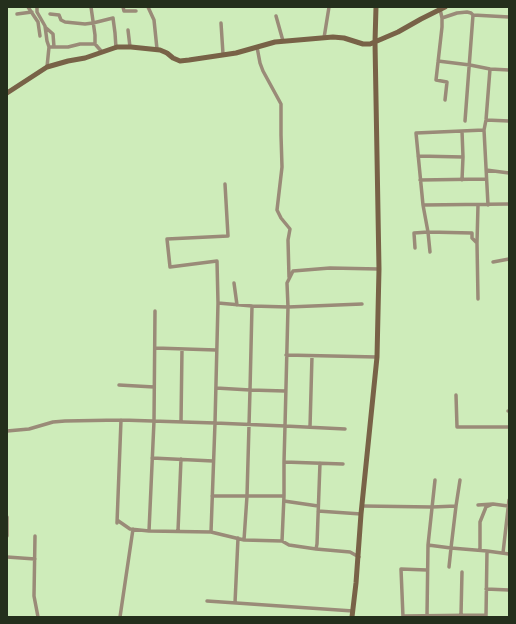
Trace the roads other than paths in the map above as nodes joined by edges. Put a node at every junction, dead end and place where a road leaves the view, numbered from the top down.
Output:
1 (28, 7) edge
2 (38, 7) edge
3 (91, 7) edge
4 (123, 7) edge
5 (148, 7) edge
6 (329, 7) edge
7 (376, 7) edge
8 (443, 8) edge
9 (136, 11) dead end
10 (37, 12) junction
11 (31, 13) junction
12 (17, 14) dead end
13 (50, 14) dead end
14 (473, 15) junction
15 (276, 16) dead end
16 (509, 17) edge
17 (442, 18) junction
18 (93, 23) junction
19 (221, 23) dead end
20 (45, 27) junction
21 (128, 30) dead end
22 (40, 36) dead end
23 (324, 38) junction
24 (283, 41) junction
25 (375, 42) junction
26 (95, 44) junction
27 (49, 47) junction
28 (54, 47) junction
29 (130, 47) junction
30 (257, 47) junction
31 (116, 48) junction
32 (157, 49) junction
33 (102, 52) junction
34 (223, 54) junction
35 (438, 61) junction
36 (470, 65) junction
37 (47, 68) junction
38 (490, 69) junction
39 (509, 70) edge
40 (7, 93) edge
41 (445, 100) dead end
42 (486, 120) junction
43 (465, 121) dead end
44 (509, 121) edge
45 (484, 130) junction
46 (462, 131) junction
47 (418, 156) junction
48 (463, 156) junction
49 (486, 170) junction
50 (509, 173) edge
51 (486, 179) junction
52 (420, 180) junction
53 (462, 180) junction
54 (225, 184) dead end
55 (509, 204) edge
56 (423, 205) junction
57 (478, 205) junction
58 (488, 205) junction
59 (428, 232) junction
60 (477, 243) junction
61 (415, 248) dead end
62 (430, 252) dead end
63 (509, 259) edge
64 (493, 262) dead end
65 (379, 269) junction
66 (289, 278) junction
67 (234, 283) dead end
68 (478, 299) dead end
69 (218, 303) junction
70 (362, 304) dead end
71 (237, 305) junction
72 (252, 306) junction
73 (288, 307) junction
74 (155, 311) dead end
75 (155, 348) junction
76 (182, 349) junction
77 (216, 350) junction
78 (286, 355) junction
79 (312, 356) junction
80 (377, 357) junction
81 (119, 385) dead end
82 (154, 387) junction
83 (216, 388) junction
84 (250, 390) junction
85 (285, 391) junction
86 (456, 395) dead end
87 (121, 420) junction
88 (154, 421) junction
89 (181, 422) junction
90 (215, 423) junction
91 (250, 425) junction
92 (285, 426) junction
93 (310, 427) junction
94 (509, 427) edge
95 (345, 429) dead end
96 (7, 431) edge
97 (152, 458) junction
98 (181, 459) junction
99 (213, 461) junction
100 (284, 462) junction
101 (320, 464) junction
102 (343, 464) dead end
103 (435, 480) dead end
104 (460, 480) dead end
105 (212, 496) junction
106 (247, 496) junction
107 (284, 499) junction
108 (509, 500) edge
109 (492, 504) junction
110 (478, 505) dead end
111 (318, 506) junction
112 (363, 506) junction
113 (456, 506) junction
114 (508, 506) edge
115 (432, 507) junction
116 (318, 511) junction
117 (361, 514) junction
118 (7, 517) edge
119 (133, 529) junction
120 (149, 531) junction
121 (178, 531) junction
122 (211, 532) junction
123 (7, 536) edge
124 (35, 536) dead end
125 (238, 538) junction
126 (244, 540) junction
127 (282, 541) junction
128 (428, 545) junction
129 (451, 548) junction
130 (316, 549) junction
131 (480, 550) junction
132 (487, 551) junction
133 (503, 553) junction
134 (509, 554) edge
135 (7, 557) edge
136 (359, 557) junction
137 (35, 559) junction
138 (449, 567) dead end
139 (427, 570) junction
140 (462, 572) dead end
141 (486, 589) junction
142 (509, 590) edge
143 (207, 601) dead end
144 (235, 603) junction
145 (352, 614) edge
146 (461, 615) junction
147 (427, 616) edge
148 (486, 616) edge
149 (38, 617) edge
150 (120, 617) edge
151 (403, 617) edge

1 - 11 street
2 - 10 street
3 - 18 street
4 - 9 street
5 - 32 street
6 - 23 street
7 - 25 street
8 - 17 street
8 - 25 street
10 - 11 street
10 - 20 street
11 - 12 street
11 - 22 street
13 - 18 street
14 - 16 street
14 - 17 street
14 - 36 street
15 - 24 street
17 - 35 street
18 - 26 street
18 - 31 street
19 - 34 street
20 - 27 street
20 - 28 street
21 - 29 street
23 - 24 street
23 - 25 street
24 - 30 street
25 - 65 street
26 - 28 street
26 - 33 street
27 - 28 street
27 - 37 street
29 - 31 street
29 - 32 street
30 - 34 street
30 - 66 street
31 - 33 street
32 - 34 street
33 - 37 street
35 - 36 street
35 - 41 street
36 - 38 street
36 - 43 street
37 - 40 street
38 - 39 street
38 - 42 street
42 - 44 street
42 - 45 street
45 - 46 street
45 - 49 street
46 - 47 street
46 - 48 street
47 - 48 street
47 - 52 street
48 - 53 street
49 - 50 street
49 - 51 street
51 - 53 street
51 - 58 street
52 - 53 street
52 - 56 street
54 - 69 street
55 - 58 street
56 - 57 street
56 - 59 street
57 - 58 street
57 - 60 street
59 - 60 street
59 - 61 street
59 - 62 street
60 - 68 street
63 - 64 street
65 - 66 street
65 - 80 street
66 - 73 street
67 - 71 street
69 - 71 street
69 - 77 street
70 - 73 street
71 - 72 street
72 - 73 street
72 - 84 street
73 - 78 street
74 - 75 street
75 - 76 street
75 - 82 street
76 - 77 street
76 - 89 street
77 - 83 street
78 - 79 street
78 - 85 street
79 - 80 street
79 - 93 street
80 - 112 street
81 - 82 street
82 - 88 street
83 - 84 street
83 - 90 street
84 - 85 street
84 - 91 street
85 - 92 street
86 - 94 street
87 - 88 street
87 - 96 street
87 - 119 street
88 - 89 street
88 - 97 street
89 - 90 street
90 - 91 street
90 - 99 street
91 - 92 street
91 - 106 street
92 - 93 street
92 - 100 street
93 - 95 street
97 - 98 street
97 - 120 street
98 - 99 street
98 - 121 street
99 - 105 street
100 - 101 street
100 - 107 street
101 - 102 street
101 - 111 street
103 - 115 street
104 - 113 street
105 - 106 street
105 - 122 street
106 - 107 street
106 - 126 street
107 - 111 street
107 - 127 street
108 - 114 street
109 - 110 street
109 - 114 street
109 - 131 street
111 - 116 street
112 - 115 street
112 - 117 street
113 - 115 street
113 - 129 street
114 - 133 street
115 - 128 street
116 - 117 street
116 - 130 street
117 - 136 street
118 - 123 street
119 - 120 street
119 - 150 street
120 - 121 street
121 - 122 street
122 - 125 street
124 - 137 street
125 - 126 street
125 - 144 street
126 - 127 street
127 - 130 street
128 - 129 street
128 - 139 street
129 - 131 street
129 - 138 street
130 - 136 street
131 - 132 street
132 - 133 street
132 - 141 street
133 - 134 street
135 - 137 street
136 - 145 street
137 - 149 street
139 - 147 street
139 - 151 street
140 - 146 street
141 - 142 street
141 - 148 street
143 - 144 street
144 - 145 street
146 - 147 street
146 - 148 street
147 - 151 street

